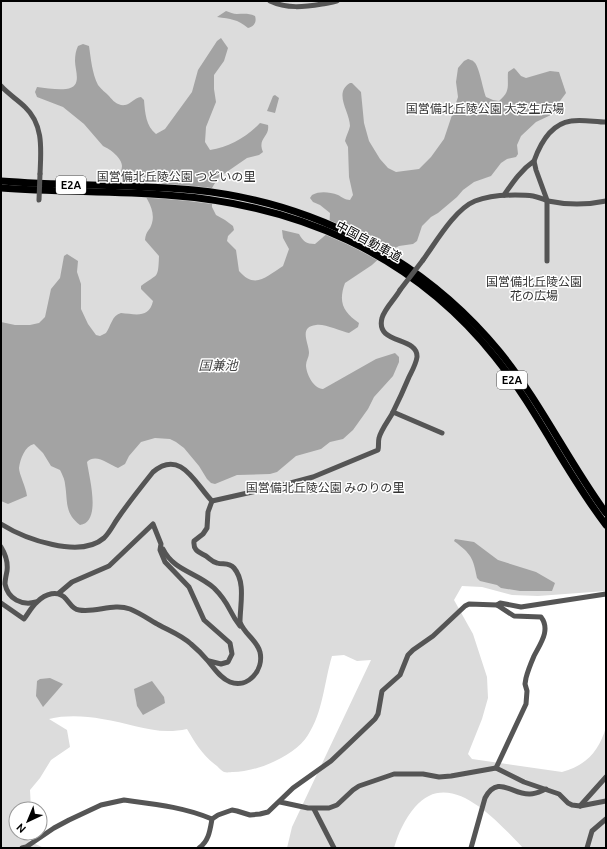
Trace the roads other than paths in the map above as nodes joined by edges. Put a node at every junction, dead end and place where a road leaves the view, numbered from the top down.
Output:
1 (270, 1) edge
2 (337, 1) edge
3 (1, 86) edge
4 (606, 122) edge
5 (534, 161) junction
6 (1, 181) edge
7 (1, 188) edge
8 (141, 190) junction
9 (504, 195) junction
10 (39, 200) dead end
11 (547, 200) junction
12 (606, 202) edge
13 (390, 259) junction
14 (547, 261) dead end
15 (393, 412) junction
16 (442, 433) dead end
17 (212, 501) junction
18 (606, 513) edge
19 (1, 524) edge
20 (606, 525) edge
21 (161, 544) junction
22 (1, 547) edge
23 (59, 593) junction
24 (606, 594) edge
25 (36, 602) junction
26 (1, 603) edge
27 (497, 605) junction
28 (241, 626) junction
29 (208, 660) junction
30 (496, 768) junction
31 (606, 777) edge
32 (546, 789) junction
33 (606, 801) edge
34 (280, 802) junction
35 (580, 806) junction
36 (314, 809) junction
37 (212, 819) junction
38 (606, 819) edge
39 (472, 847) edge
40 (22, 848) edge
41 (199, 848) edge
42 (334, 848) edge
43 (587, 848) edge

1 - 2 street
3 - 10 street, bridge
4 - 5 street
5 - 9 street
5 - 11 street
6 - 8 highway, 中国自動車道 / E2A
7 - 8 highway, 中国自動車道 / E2A
8 - 13 highway, 中国自動車道 / E2A
9 - 11 street
9 - 15 street, bridge
11 - 12 street
11 - 14 street
13 - 18 highway, 中国自動車道 / E2A
13 - 20 highway, 中国自動車道 / E2A
15 - 16 street
15 - 17 street
17 - 19 street
17 - 28 street
21 - 23 street
21 - 28 street
21 - 29 street
22 - 25 street
23 - 25 street
23 - 29 street
24 - 27 street
25 - 26 street
27 - 30 street
27 - 34 street
28 - 29 street
30 - 32 street
30 - 36 street
31 - 35 street
32 - 35 street
32 - 39 street
33 - 35 street
34 - 36 street
34 - 37 street
36 - 42 street
37 - 40 street
37 - 41 street
38 - 43 street

